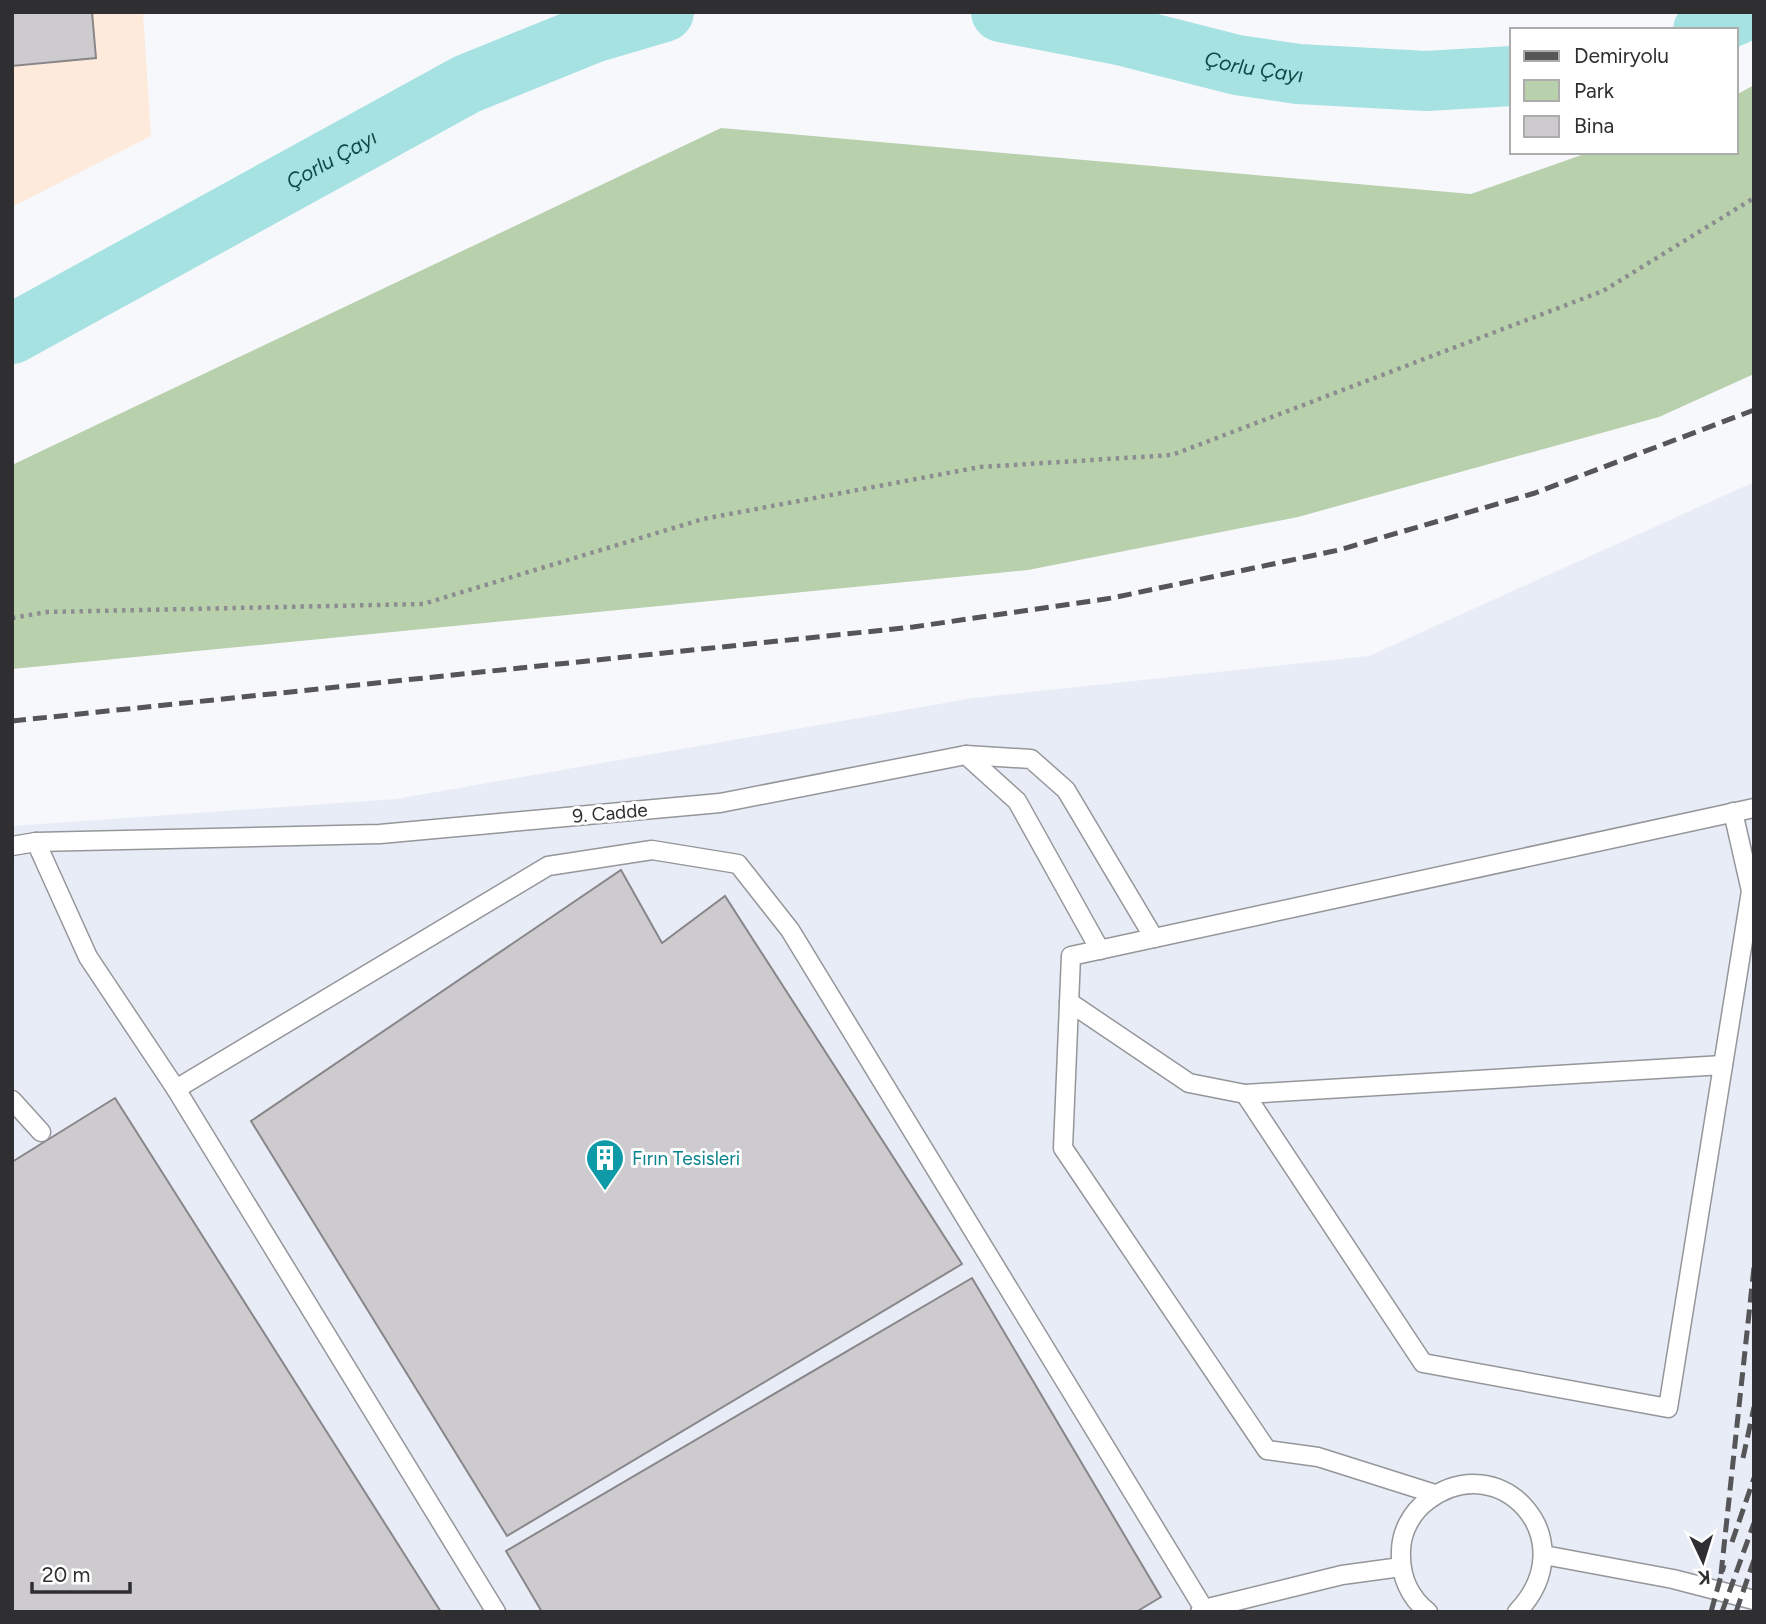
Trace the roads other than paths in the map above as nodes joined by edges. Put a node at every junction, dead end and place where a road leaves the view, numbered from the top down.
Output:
1 (966, 755) junction
2 (1754, 808) edge
3 (1733, 812) junction
4 (36, 842) junction
5 (12, 846) edge
6 (1154, 938) junction
7 (1100, 950) junction
8 (1069, 1002) junction
9 (1723, 1065) junction
10 (176, 1089) junction
11 (1245, 1094) junction
12 (12, 1100) edge
13 (41, 1132) dead end
14 (1436, 1494) junction
15 (1544, 1555) junction
16 (1401, 1567) junction
17 (1754, 1600) edge
18 (1202, 1610) edge
19 (496, 1612) edge
20 (1428, 1612) edge
21 (1517, 1612) edge

1 - 4 lane, 9. Cadde
1 - 6 lane, 9. Cadde
1 - 7 lane
2 - 3 lane
3 - 6 lane
3 - 9 lane
4 - 5 lane, 9. Cadde
4 - 10 lane
6 - 7 lane
7 - 8 lane
8 - 11 lane
8 - 14 lane
9 - 11 lane
9 - 11 lane
10 - 18 lane
10 - 19 lane
12 - 13 lane
14 - 15 lane
14 - 16 lane
15 - 17 lane
15 - 21 lane
16 - 18 lane
16 - 20 lane

